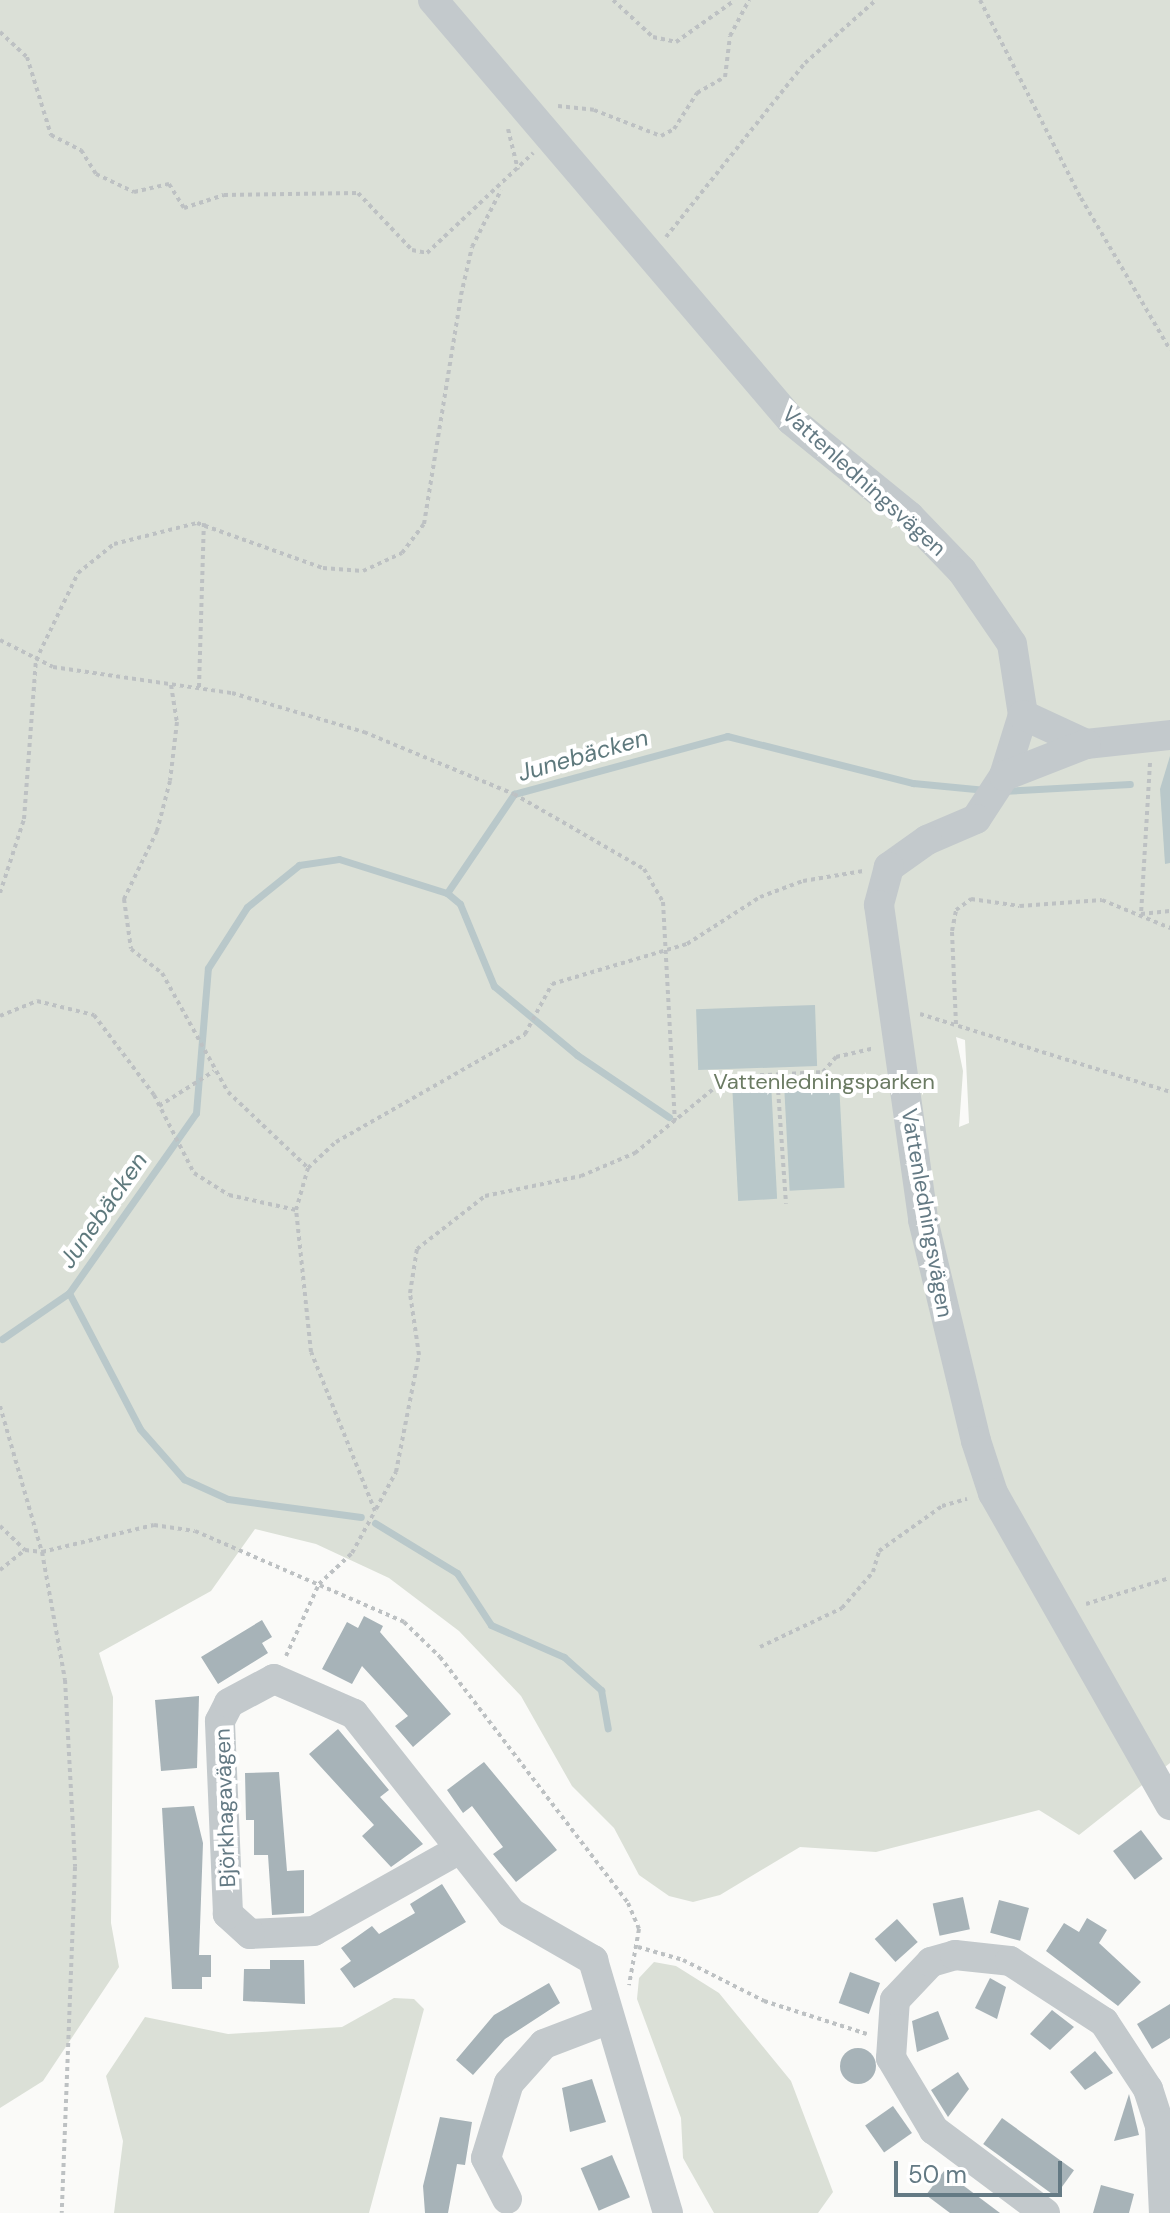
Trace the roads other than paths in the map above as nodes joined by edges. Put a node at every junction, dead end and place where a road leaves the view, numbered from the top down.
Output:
1 (433, 0) edge
2 (1023, 715) junction
3 (1086, 744) junction
4 (1163, 744) edge
5 (1004, 776) junction
6 (1170, 1805) edge
7 (460, 1849) junction
8 (609, 2019) junction
9 (507, 2199) dead end
10 (668, 2213) edge
11 (1045, 2213) edge
12 (1164, 2213) edge

1 - 2 street, Vattenledningsvägen
2 - 3 street
2 - 5 street, Vattenledningsvägen
3 - 4 street
3 - 5 street
5 - 6 street, Vattenledningsvägen
7 - 7 street, Björkhagavägen
7 - 8 street
8 - 9 street
8 - 10 street
11 - 12 street

